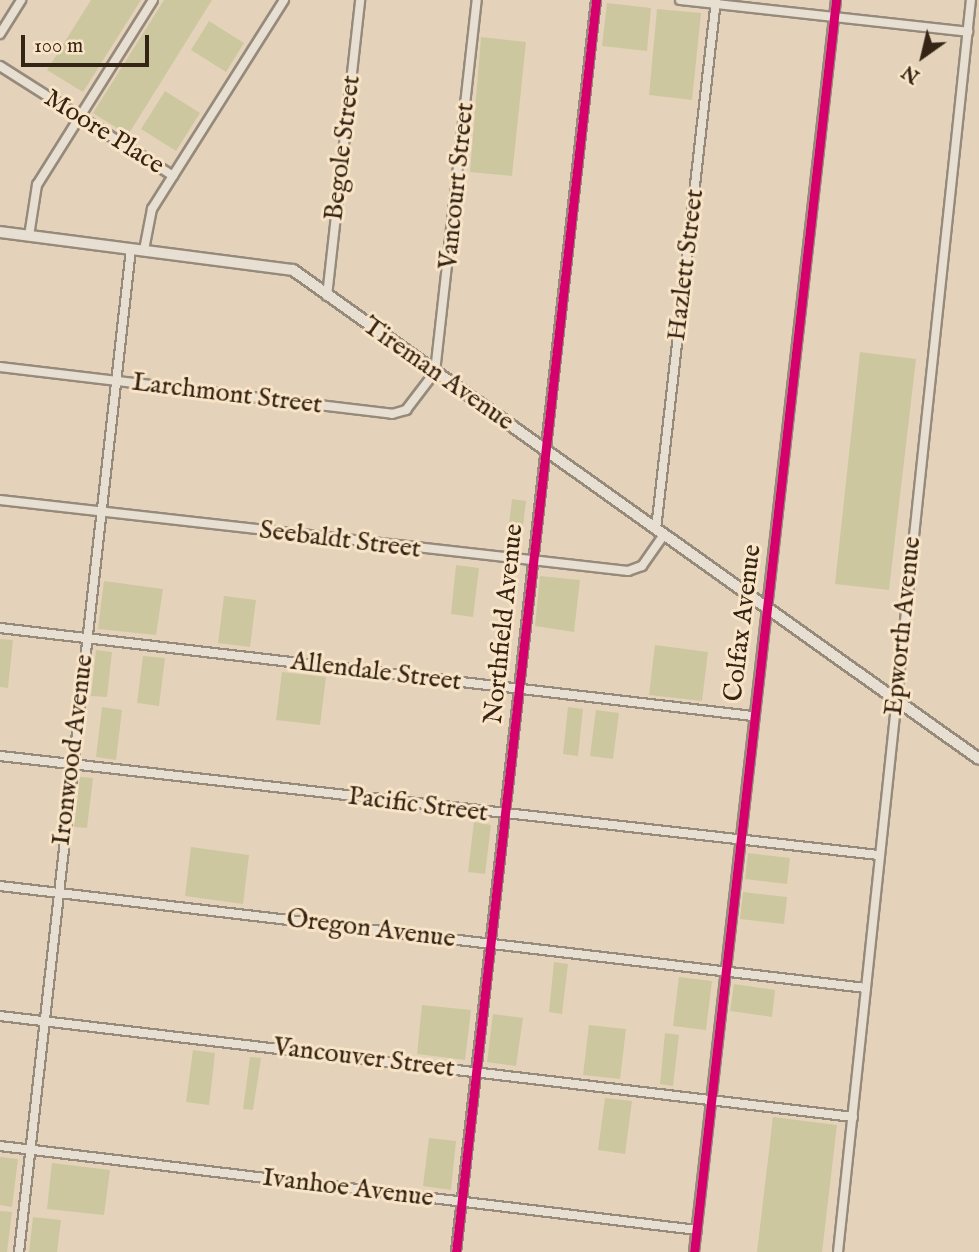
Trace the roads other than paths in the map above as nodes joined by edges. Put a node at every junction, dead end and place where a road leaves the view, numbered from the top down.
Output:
1 (21, 0) edge
2 (153, 0) edge
3 (284, 0) edge
4 (360, 0) edge
5 (477, 0) edge
6 (596, 0) edge
7 (680, 0) edge
8 (836, 0) edge
9 (971, 0) edge
10 (716, 2) edge
11 (834, 17) junction
12 (968, 32) junction
13 (0, 34) edge
14 (0, 66) edge
15 (80, 116) junction
16 (173, 176) junction
17 (0, 232) edge
18 (29, 236) junction
19 (131, 248) junction
20 (144, 250) junction
21 (327, 296) junction
22 (0, 367) edge
23 (435, 372) junction
24 (116, 381) junction
25 (545, 450) junction
26 (0, 500) edge
27 (101, 512) junction
28 (660, 532) junction
29 (531, 563) junction
30 (766, 607) junction
31 (0, 628) edge
32 (87, 638) junction
33 (518, 689) junction
34 (895, 700) junction
35 (752, 716) junction
36 (0, 756) edge
37 (979, 760) edge
38 (71, 764) junction
39 (504, 815) junction
40 (739, 840) junction
41 (878, 855) junction
42 (0, 886) edge
43 (56, 892) junction
44 (490, 943) junction
45 (725, 971) junction
46 (866, 988) junction
47 (0, 1016) edge
48 (41, 1021) junction
49 (476, 1072) junction
50 (711, 1100) junction
51 (853, 1117) junction
52 (0, 1146) edge
53 (29, 1150) junction
54 (462, 1201) junction
55 (697, 1230) junction
56 (19, 1252) edge
57 (456, 1252) edge
58 (694, 1252) edge
59 (838, 1252) edge

1 - 13 street
2 - 15 street
3 - 16 street
4 - 21 street, Begole Street
5 - 23 street, Vancourt Street
6 - 25 street, Northfield Avenue
7 - 10 street
8 - 11 street, Colfax Avenue
9 - 12 street, Epworth Avenue
10 - 11 street
10 - 28 street, Hazlett Street
11 - 12 street
11 - 30 street, Colfax Avenue
12 - 34 street, Epworth Avenue
14 - 15 street, Moore Place
15 - 16 street, Moore Place
15 - 18 street
16 - 20 street
17 - 18 street, Tireman Avenue
18 - 19 street, Tireman Avenue
19 - 20 street, Tireman Avenue
19 - 24 street, Ironwood Avenue
20 - 21 street, Tireman Avenue
21 - 23 street, Tireman Avenue
22 - 24 street, Larchmont Street
23 - 24 street, Larchmont Street
23 - 25 street, Tireman Avenue
24 - 27 street, Ironwood Avenue
25 - 28 street, Tireman Avenue
25 - 29 street, Northfield Avenue
26 - 27 street, Seebaldt Street
27 - 29 street, Seebaldt Street
27 - 32 street, Ironwood Avenue
28 - 29 street, Seebaldt Street
28 - 30 street, Tireman Avenue
29 - 33 street, Northfield Avenue
30 - 34 street, Tireman Avenue
30 - 35 street, Colfax Avenue
31 - 32 street, Allendale Street
32 - 33 street, Allendale Street
32 - 38 street, Ironwood Avenue
33 - 35 street, Allendale Street
33 - 39 street, Northfield Avenue
34 - 37 street, Tireman Avenue
34 - 41 street, Epworth Avenue
35 - 40 street, Colfax Avenue
36 - 38 street, Pacific Street
38 - 39 street, Pacific Street
38 - 43 street, Ironwood Avenue
39 - 40 street, Pacific Street
39 - 44 street, Northfield Avenue
40 - 41 street, Pacific Street
40 - 45 street, Colfax Avenue
41 - 46 street, Epworth Avenue
42 - 43 street, Oregon Avenue
43 - 44 street, Oregon Avenue
43 - 48 street, Ironwood Avenue
44 - 45 street, Oregon Avenue
44 - 49 street, Northfield Avenue
45 - 46 street, Oregon Avenue
45 - 50 street, Colfax Avenue
46 - 51 street, Epworth Avenue
47 - 48 street, Vancouver Street
48 - 49 street, Vancouver Street
48 - 53 street, Ironwood Avenue
49 - 50 street, Vancouver Street
49 - 54 street, Northfield Avenue
50 - 51 street, Vancouver Street
50 - 55 street, Colfax Avenue
51 - 59 street, Epworth Avenue
52 - 53 street, Ivanhoe Avenue
53 - 54 street, Ivanhoe Avenue
53 - 56 street, Ironwood Avenue
54 - 55 street, Ivanhoe Avenue
54 - 57 street, Northfield Avenue
55 - 58 street, Colfax Avenue

